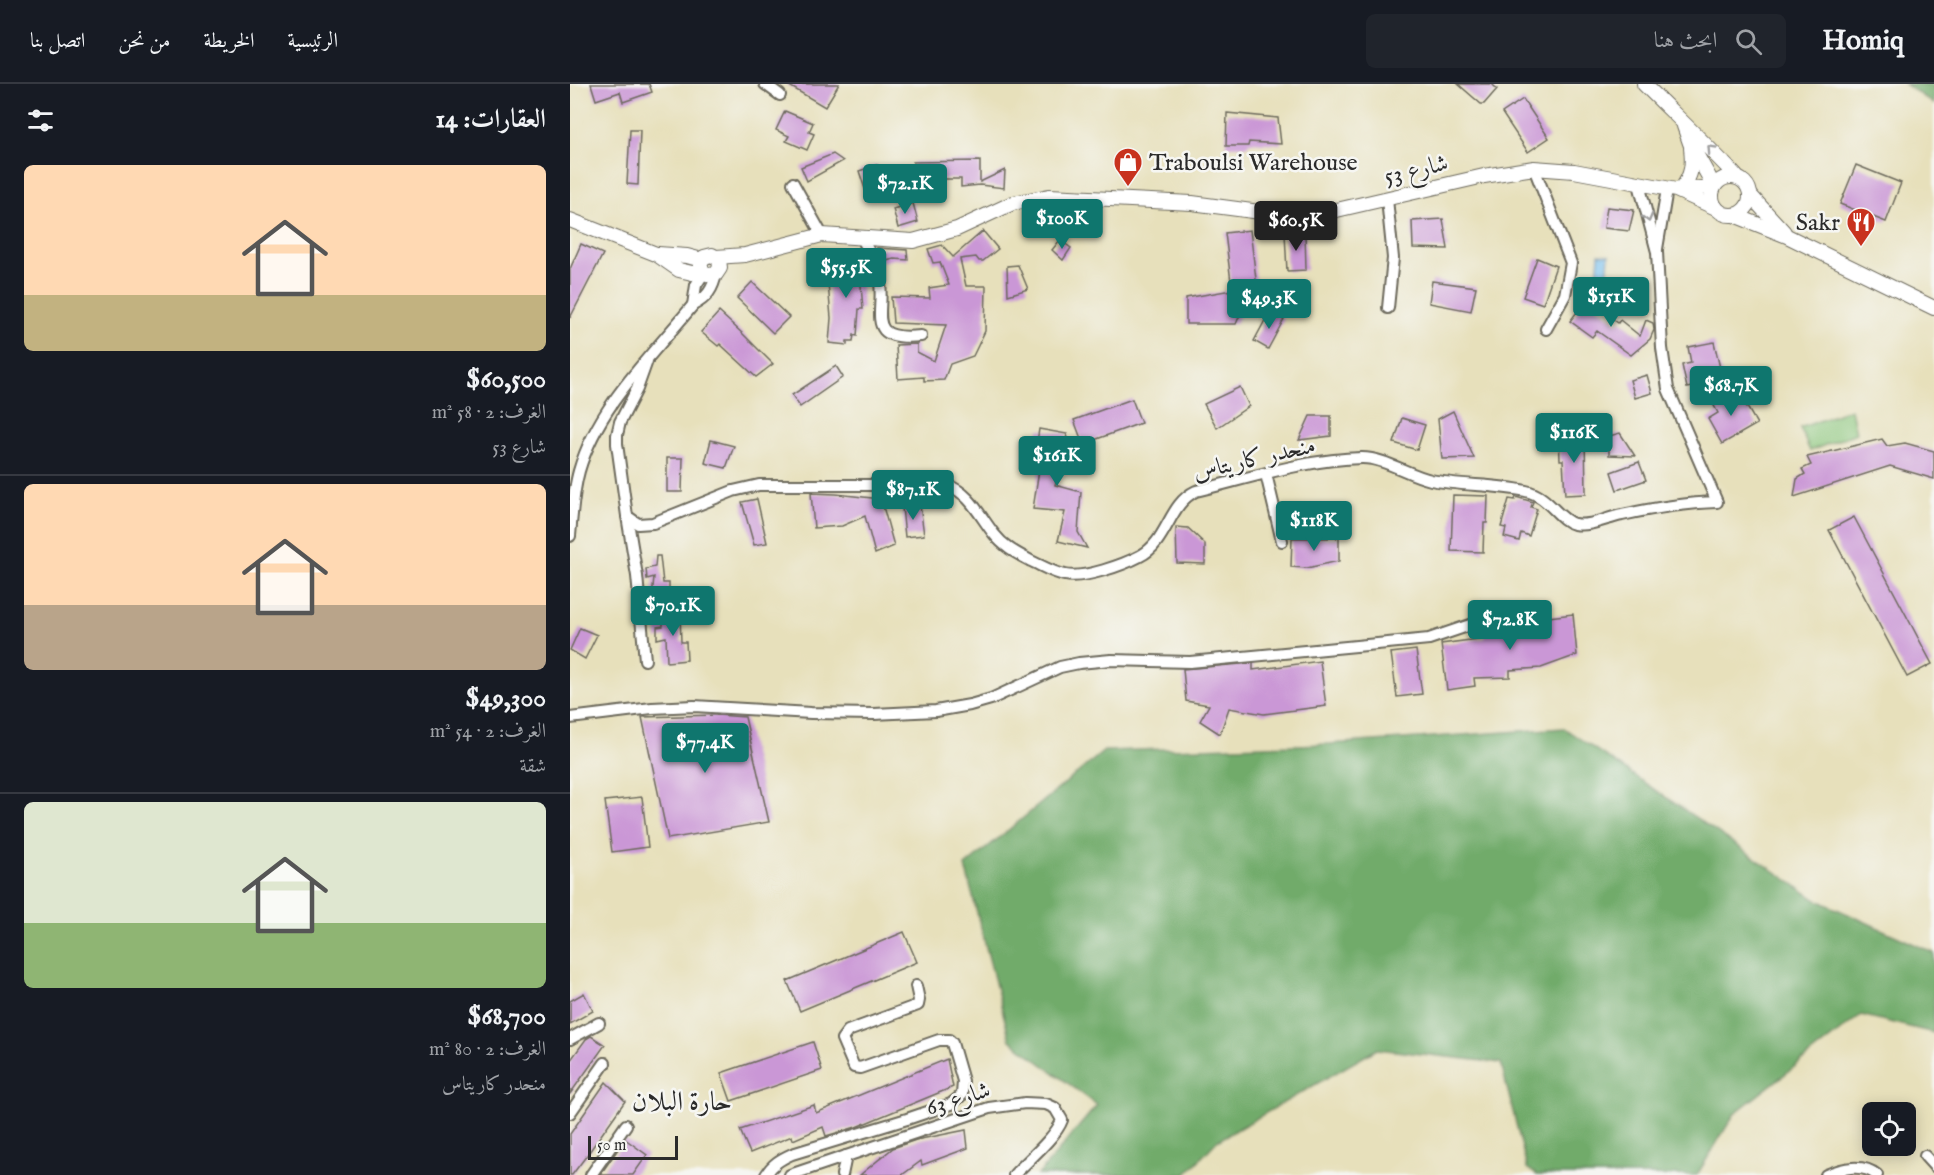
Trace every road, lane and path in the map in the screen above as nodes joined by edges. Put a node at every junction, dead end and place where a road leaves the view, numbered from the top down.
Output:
1 (765, 84) edge
2 (1644, 84) edge
3 (780, 95) dead end
4 (1684, 124) junction
5 (1690, 143) junction
6 (1534, 168) junction
7 (1736, 176) junction
8 (793, 183) dead end
9 (1639, 184) junction
10 (1714, 187) junction
11 (1675, 189) junction
12 (1751, 196) junction
13 (1387, 199) junction
14 (1716, 208) junction
15 (1734, 215) junction
16 (570, 220) edge
17 (822, 235) junction
18 (1787, 236) junction
19 (862, 238) junction
20 (1657, 252) junction
21 (656, 254) junction
22 (745, 255) junction
23 (707, 273) junction
24 (693, 305) junction
25 (1388, 308) dead end
26 (1934, 308) edge
27 (1546, 329) dead end
28 (921, 336) dead end
29 (647, 361) junction
30 (1266, 474) junction
31 (627, 516) junction
32 (570, 536) edge
33 (1282, 541) dead end
34 (1497, 616) dead end
35 (645, 660) dead end
36 (570, 718) edge
37 (916, 986) dead end
38 (599, 1023) dead end
39 (570, 1039) edge
40 (604, 1063) dead end
41 (570, 1113) edge
42 (626, 1125) dead end
43 (846, 1156) junction
44 (1925, 1156) dead end
45 (1934, 1166) edge
46 (591, 1175) edge
47 (766, 1175) edge
48 (790, 1175) edge
49 (842, 1175) edge
50 (1014, 1175) edge
51 (1826, 1175) edge
52 (1877, 1175) edge

1 - 3 street
2 - 4 street
4 - 5 street
7 -> 4 street
5 - 10 street
5 - 11 street
6 - 9 street, شارع 53
6 - 13 street, شارع 53
6 - 27 street
7 - 10 street
7 - 12 street
8 - 17 street
9 - 11 street, شارع 53
9 -> 20 street
10 - 11 street
10 - 14 street
11 - 14 street
11 - 20 street
12 - 15 street
12 - 18 street
13 - 19 street, شارع 53
13 - 25 street
14 - 15 street
15 - 18 street
16 - 21 street
17 - 19 street, شارع 53
17 - 22 street, شارع 53
18 - 26 street
19 - 28 street
20 - 30 street, منحدر كاريتاس
21 - 23 street
21 - 23 street
22 - 23 street, شارع 53
22 - 23 street, شارع 53
23 - 24 street
23 - 24 street
24 - 29 street
29 - 31 street
29 - 32 street
30 - 31 street, منحدر كاريتاس
30 - 33 street
31 - 35 street
34 - 36 street
37 - 47 street
38 - 39 street
40 - 41 street
42 - 46 street
43 - 48 street, شارع 63
43 - 49 street
43 - 50 street, شارع 63
44 - 45 street
51 - 52 street

